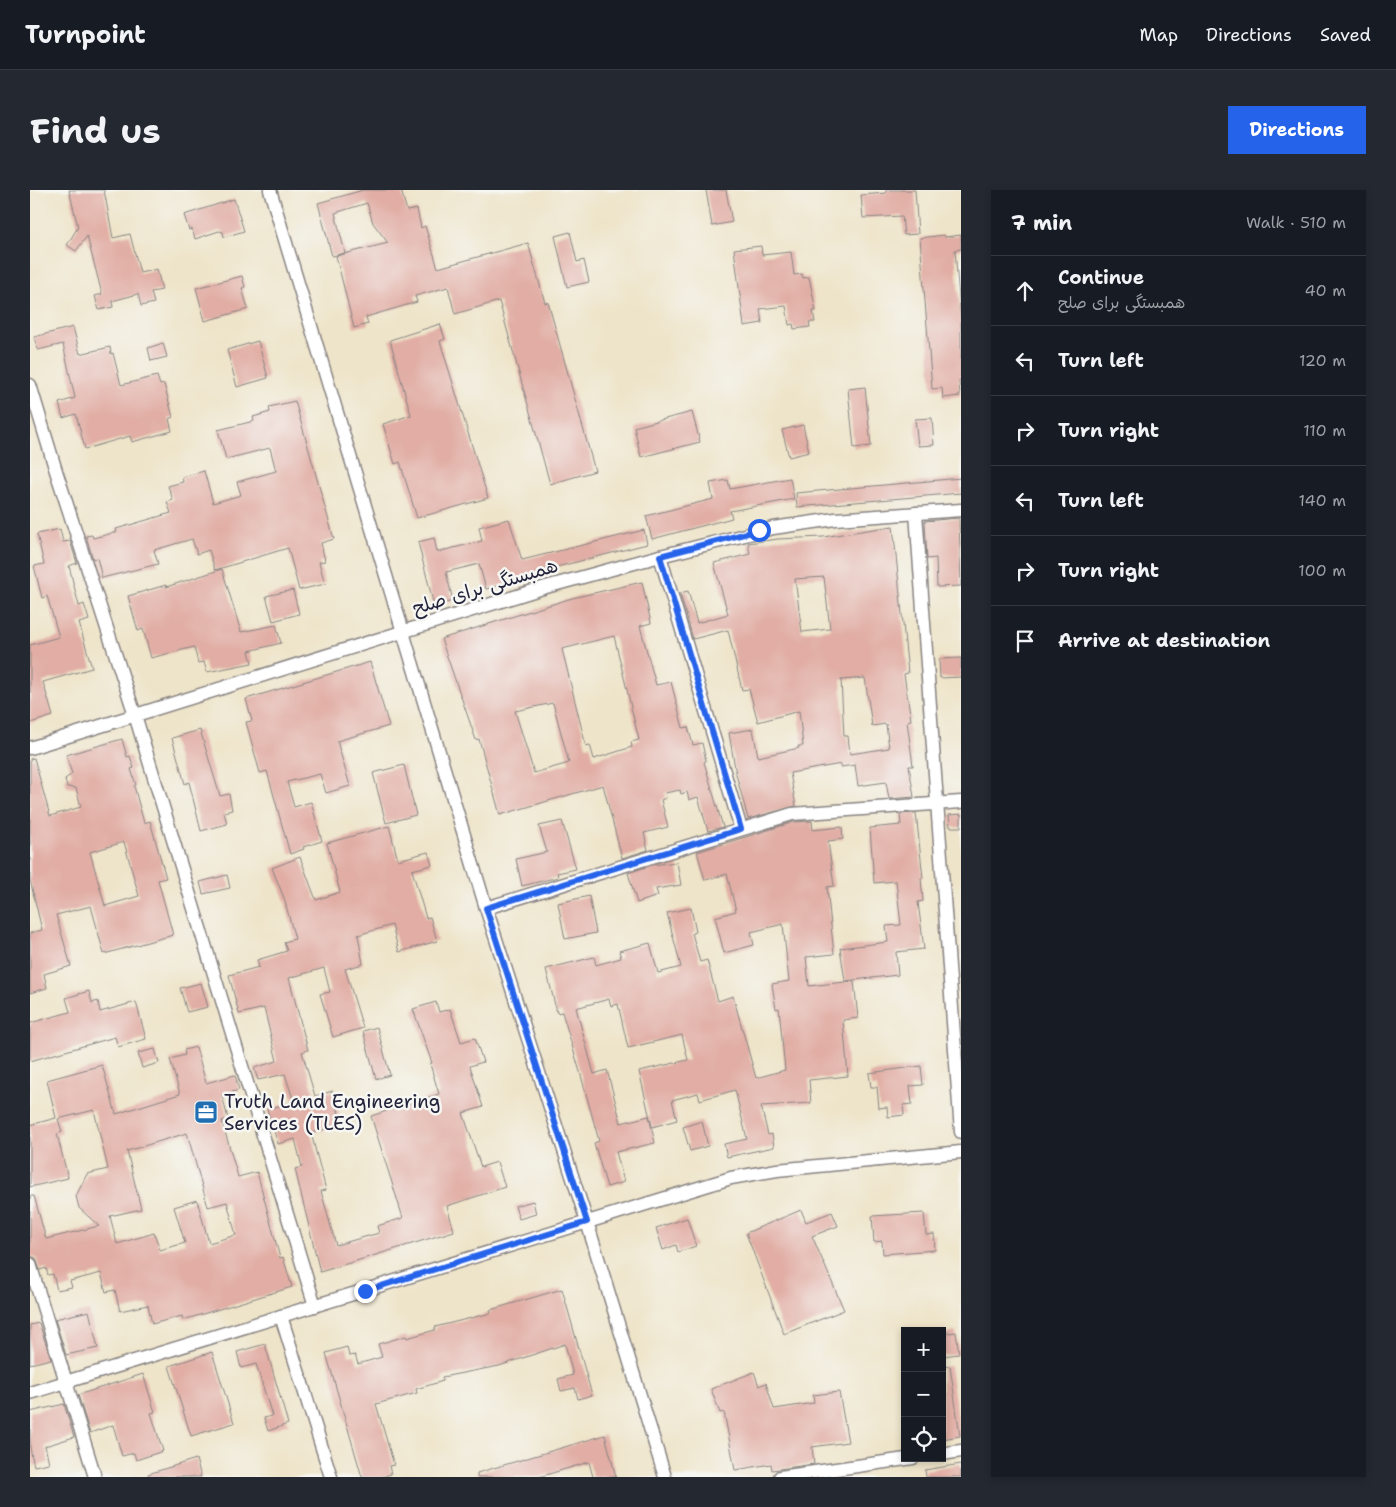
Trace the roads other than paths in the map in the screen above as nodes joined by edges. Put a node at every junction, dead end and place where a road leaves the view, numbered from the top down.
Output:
1 (270, 190) edge
2 (30, 385) edge
3 (961, 510) edge
4 (916, 513) junction
5 (660, 556) junction
6 (401, 631) junction
7 (136, 715) junction
8 (30, 748) edge
9 (961, 802) edge
10 (937, 804) junction
11 (741, 829) junction
12 (486, 908) junction
13 (961, 1132) edge
14 (961, 1152) edge
15 (587, 1222) junction
16 (30, 1264) edge
17 (315, 1306) junction
18 (281, 1316) junction
19 (66, 1382) junction
20 (30, 1393) edge
21 (961, 1452) edge
22 (946, 1454) edge
23 (901, 1460) edge
24 (95, 1477) edge
25 (331, 1477) edge
26 (665, 1477) edge
27 (780, 1477) edge

1 - 6 street
2 - 7 street
3 - 4 street, همبستگی برای صلح
4 - 5 street, همبستگی برای صلح
4 - 10 street
5 - 6 street, همبستگی برای صلح
5 - 11 street
6 - 7 street, همبستگی برای صلح
6 - 12 street
7 - 8 street, همبستگی برای صلح
7 - 17 street
9 - 10 street
10 - 11 street
10 - 13 street
11 - 12 street
12 - 15 street
14 - 15 street
15 - 17 street
15 - 26 street
16 - 19 street
17 - 18 street
18 - 19 street
18 - 25 street
19 - 20 street
19 - 24 street
21 - 22 street
23 - 27 street

